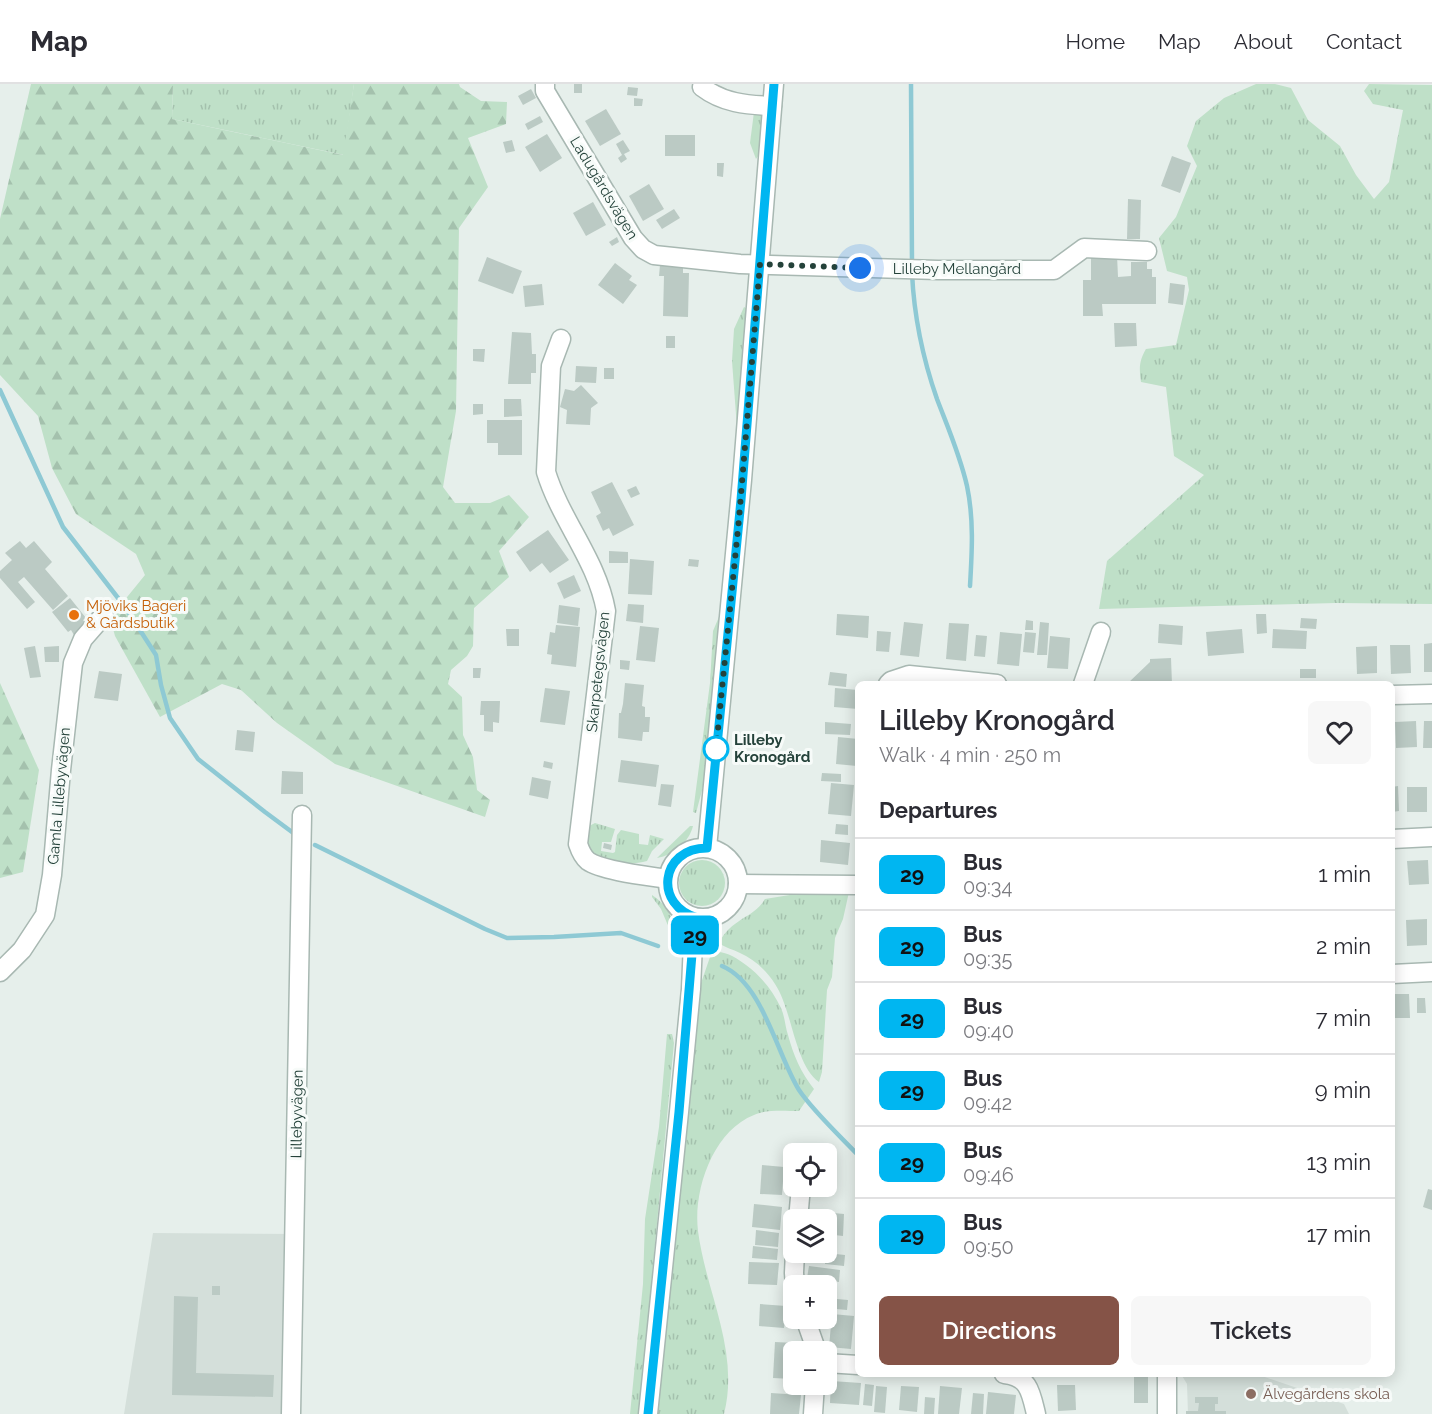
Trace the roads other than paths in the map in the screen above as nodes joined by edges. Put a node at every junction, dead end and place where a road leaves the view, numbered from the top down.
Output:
1 (545, 84) edge
2 (774, 84) edge
3 (702, 87) dead end
4 (772, 106) junction
5 (1147, 251) dead end
6 (760, 264) junction
7 (561, 339) dead end
8 (104, 615) dead end
9 (1101, 632) dead end
10 (891, 681) edge
11 (968, 681) edge
12 (1084, 681) edge
13 (1395, 694) edge
14 (1432, 694) edge
15 (302, 815) dead end
16 (1432, 837) edge
17 (1395, 839) edge
18 (707, 848) junction
19 (668, 879) junction
20 (738, 884) junction
21 (855, 885) edge
22 (698, 918) junction
23 (0, 972) edge
24 (1432, 972) edge
25 (1395, 974) edge
26 (837, 1364) edge
27 (855, 1365) edge
28 (1016, 1377) edge
29 (1167, 1377) edge
30 (814, 1395) edge
31 (291, 1414) edge
32 (648, 1414) edge
33 (813, 1414) edge
34 (1036, 1414) edge
35 (1167, 1414) edge

1 - 6 street, Ladugårdsvägen
2 - 4 street
3 - 4 street
4 - 6 street
5 - 6 street, Lilleby Mellangård
6 - 18 street
7 - 19 street, Skarpetegsvägen
8 - 23 street, Gamla Lillebyvägen
9 - 12 street
10 - 11 street
13 - 14 street
15 - 31 street, Lillebyvägen
16 - 17 street
18 - 19 street
18 - 20 street
19 - 22 street
20 - 21 street
20 - 22 street
22 - 32 street
24 - 25 street
26 - 27 street
28 - 34 street
29 - 35 street
30 - 33 street

